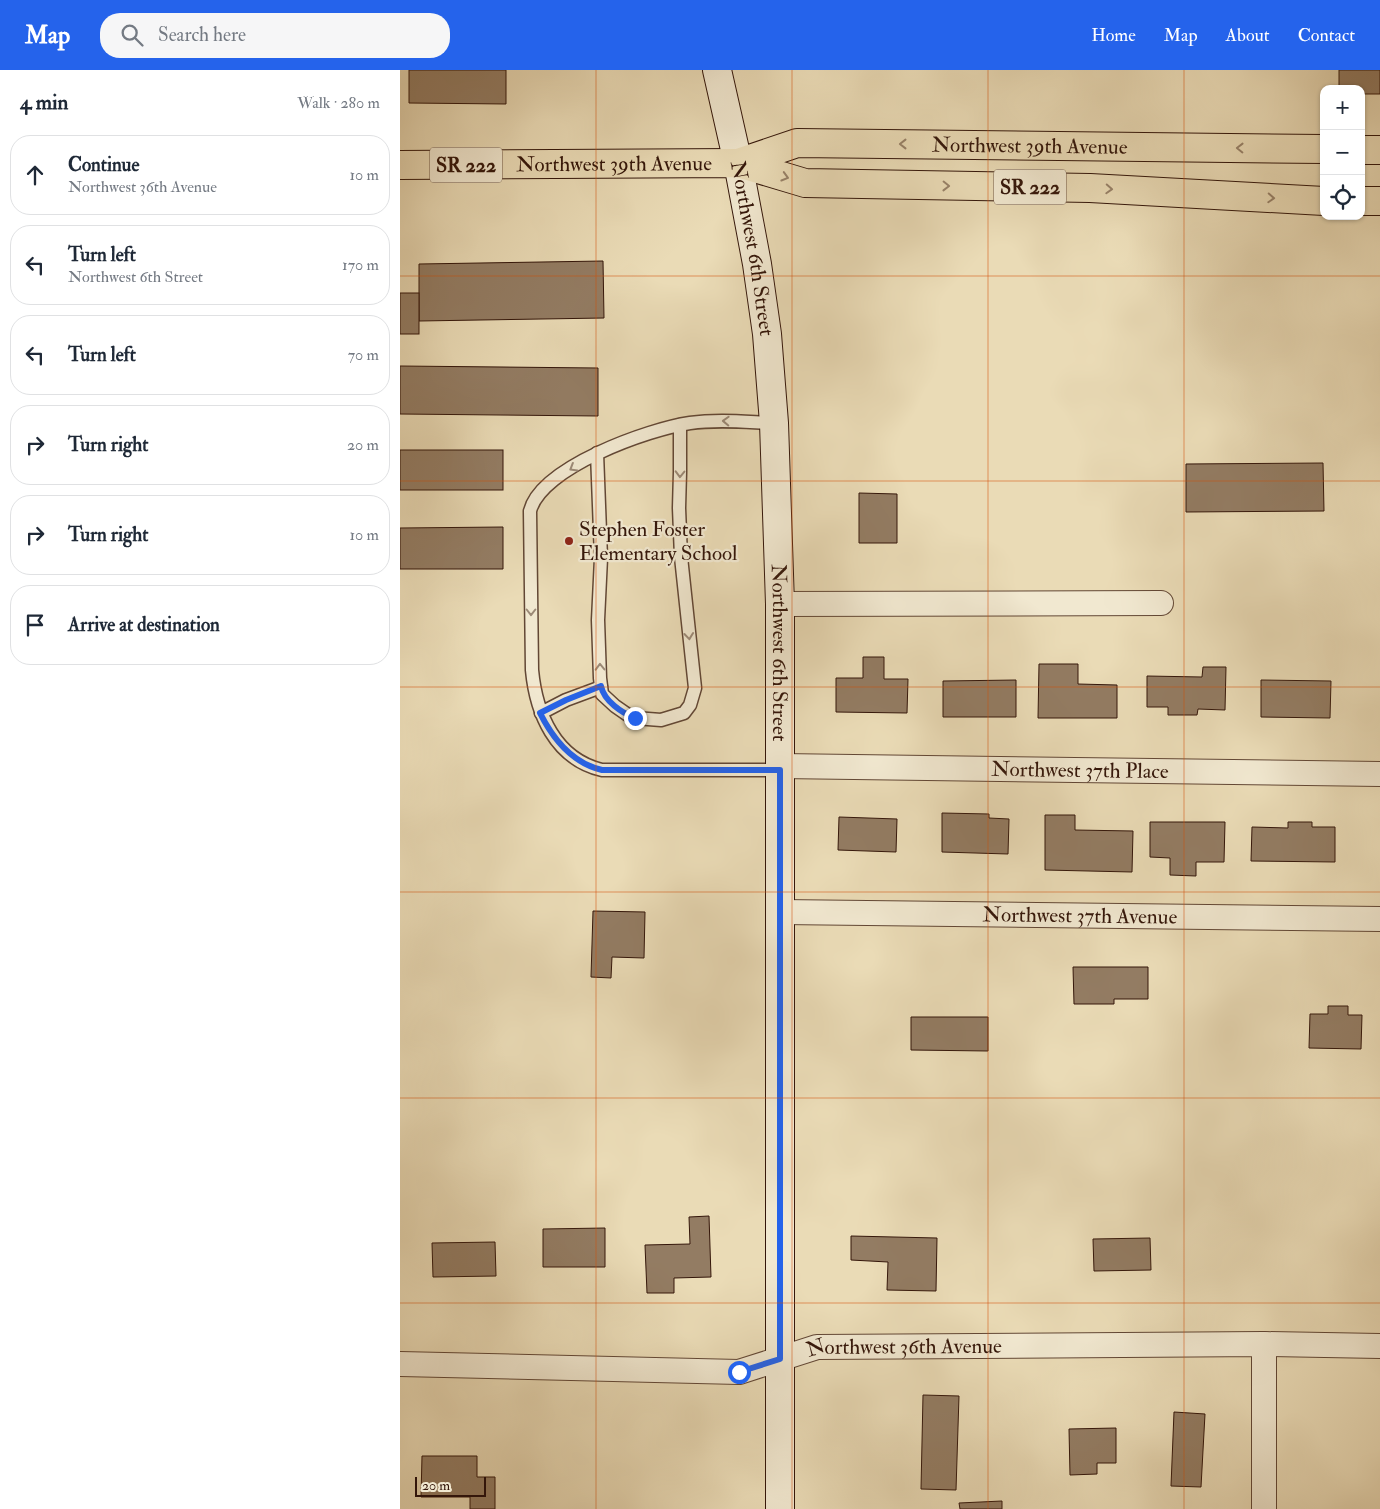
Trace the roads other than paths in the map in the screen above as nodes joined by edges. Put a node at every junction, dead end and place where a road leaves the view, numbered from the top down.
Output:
1 (717, 70) edge
2 (1320, 149) edge
3 (1365, 150) edge
4 (1380, 150) edge
5 (738, 164) junction
6 (400, 165) edge
7 (1320, 200) edge
8 (1365, 201) edge
9 (1380, 201) edge
10 (774, 423) junction
11 (680, 425) junction
12 (597, 453) junction
13 (1161, 603) dead end
14 (780, 604) junction
15 (601, 686) junction
16 (540, 713) junction
17 (780, 768) junction
18 (1380, 774) edge
19 (780, 912) junction
20 (1380, 919) edge
21 (1264, 1344) junction
22 (1380, 1346) edge
23 (780, 1359) junction
24 (400, 1364) edge
25 (780, 1509) edge
26 (1264, 1509) edge

1 - 5 main road, Northwest 6th Street
2 -> 5 main road, Northwest 39th Avenue / SR 222
3 - 4 main road
5 - 6 main road, Northwest 39th Avenue / SR 222
5 -> 7 main road, Northwest 39th Avenue / SR 222
5 - 10 main road, Northwest 6th Street
8 - 9 main road
10 -> 11 lane
10 - 14 main road, Northwest 6th Street
11 - 12 lane
11 -> 15 lane
15 -> 12 lane
12 -> 16 lane
13 - 14 street
14 - 17 main road, Northwest 6th Street
15 - 16 lane
16 - 17 lane
17 - 18 street, Northwest 37th Place
17 - 19 main road, Northwest 6th Street
19 - 20 street, Northwest 37th Avenue
19 - 23 main road, Northwest 6th Street
21 - 22 street, Northwest 36th Avenue
21 - 23 street, Northwest 36th Avenue
21 - 26 street
23 - 24 street, Northwest 36th Avenue
23 - 25 main road, Northwest 6th Street

